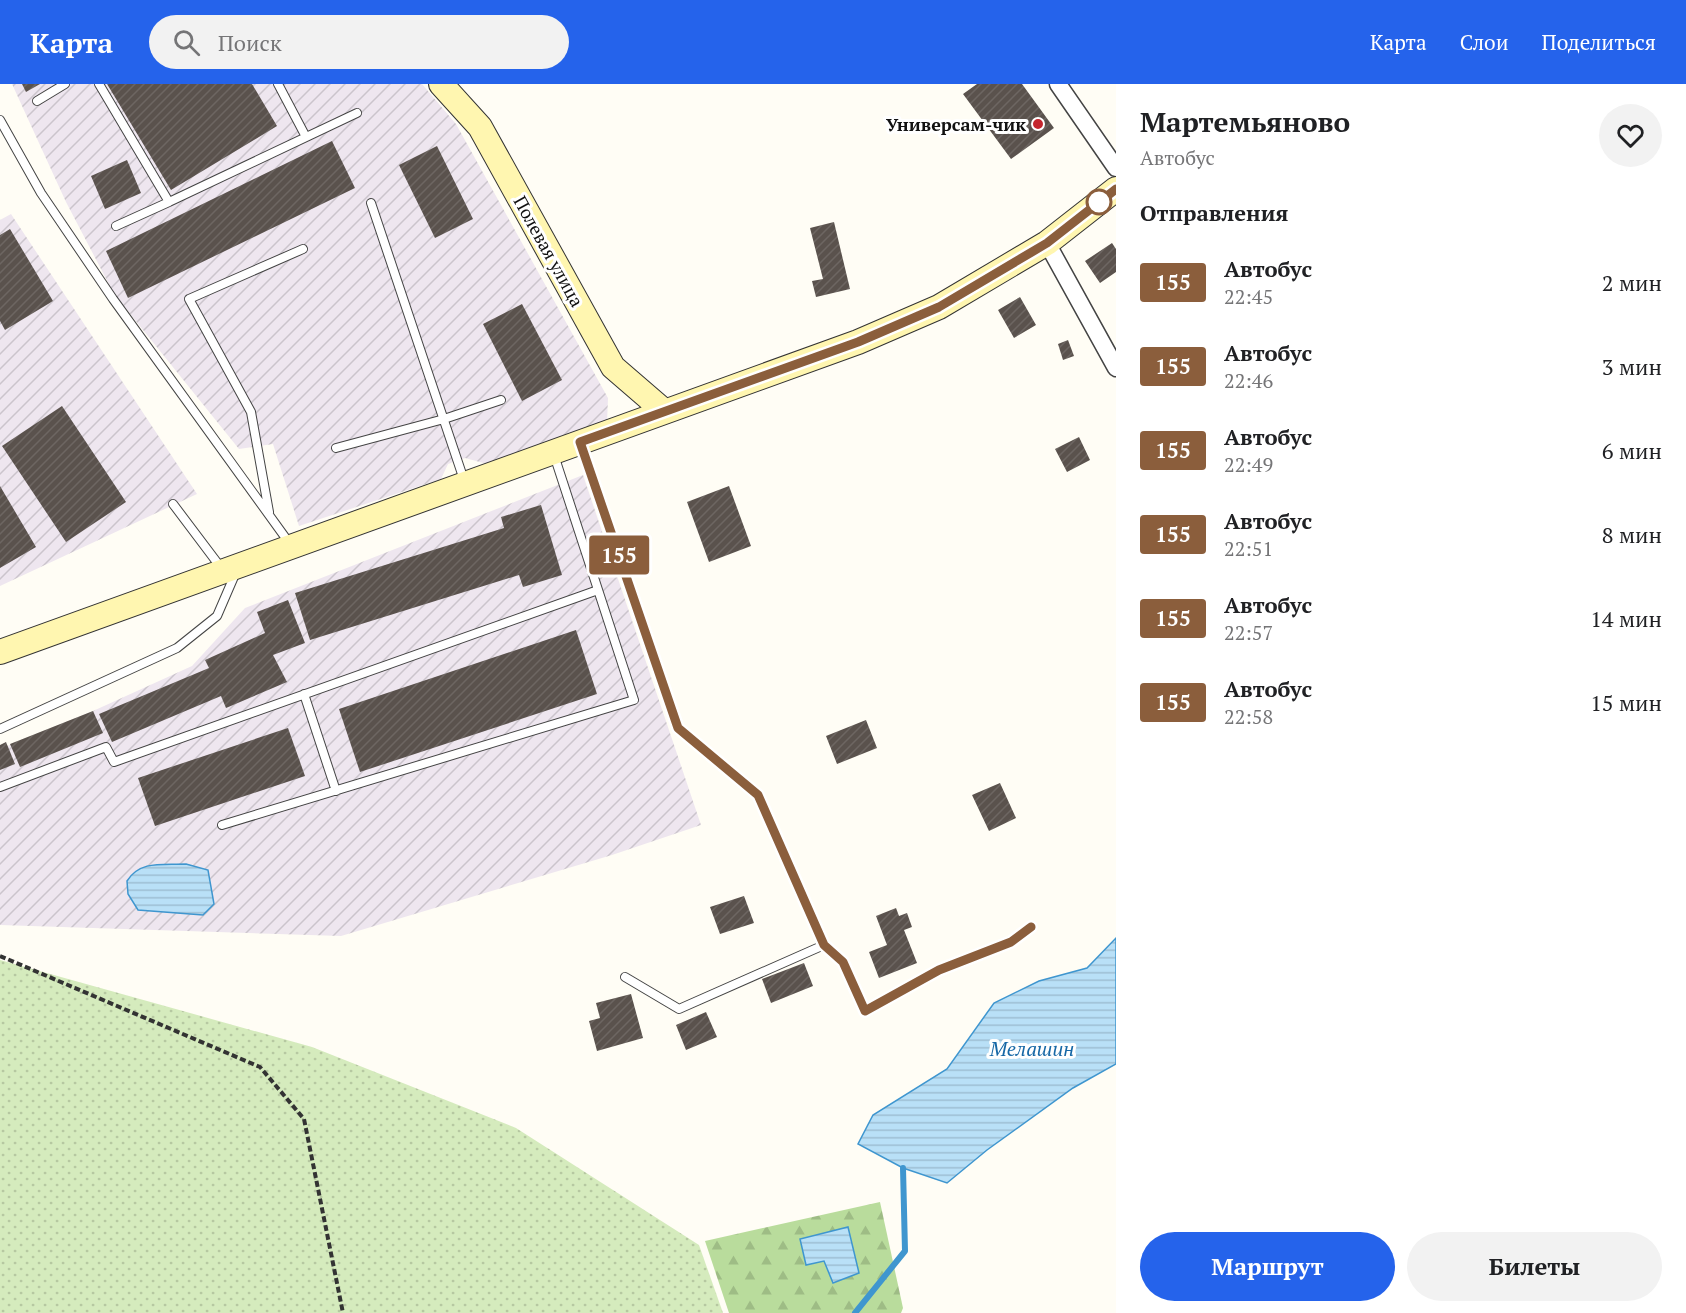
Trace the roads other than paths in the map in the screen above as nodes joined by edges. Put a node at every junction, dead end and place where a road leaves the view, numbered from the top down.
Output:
1 (65, 84) edge
2 (99, 84) edge
3 (278, 84) edge
4 (441, 84) edge
5 (1058, 84) edge
6 (37, 101) dead end
7 (357, 113) dead end
8 (0, 120) edge
9 (306, 137) junction
10 (1116, 168) edge
11 (1116, 189) edge
12 (169, 202) junction
13 (371, 204) dead end
14 (116, 226) dead end
15 (1047, 243) junction
16 (303, 249) dead end
17 (1116, 368) edge
18 (501, 400) dead end
19 (664, 411) junction
20 (444, 419) junction
21 (580, 442) junction
22 (336, 448) dead end
23 (552, 452) junction
24 (465, 483) junction
25 (173, 504) dead end
26 (270, 515) junction
27 (292, 546) junction
28 (231, 569) junction
29 (598, 590) junction
30 (0, 652) edge
31 (304, 694) junction
32 (0, 729) edge
33 (0, 788) edge
34 (336, 791) junction
35 (222, 825) dead end
36 (1031, 927) dead end
37 (824, 945) junction
38 (625, 978) dead end

1 - 6 lane
2 - 12 lane
3 - 9 lane
4 - 19 street, Полевая улица
5 - 10 street
7 - 9 lane
8 - 26 lane
9 - 12 lane
11 - 15 street
12 - 14 lane
13 - 20 lane
15 - 17 street
15 - 19 street
16 - 26 lane
18 - 20 lane
19 - 21 street
20 - 22 lane
20 - 24 lane
21 - 23 street
21 - 37 lane
23 - 24 street
23 - 29 lane
24 - 27 street
25 - 28 lane
26 - 27 lane
27 - 28 street
28 - 30 street
28 - 32 lane
29 - 31 lane
29 - 34 lane
31 - 33 lane
31 - 34 lane
34 - 35 lane
36 - 37 lane
37 - 38 lane

